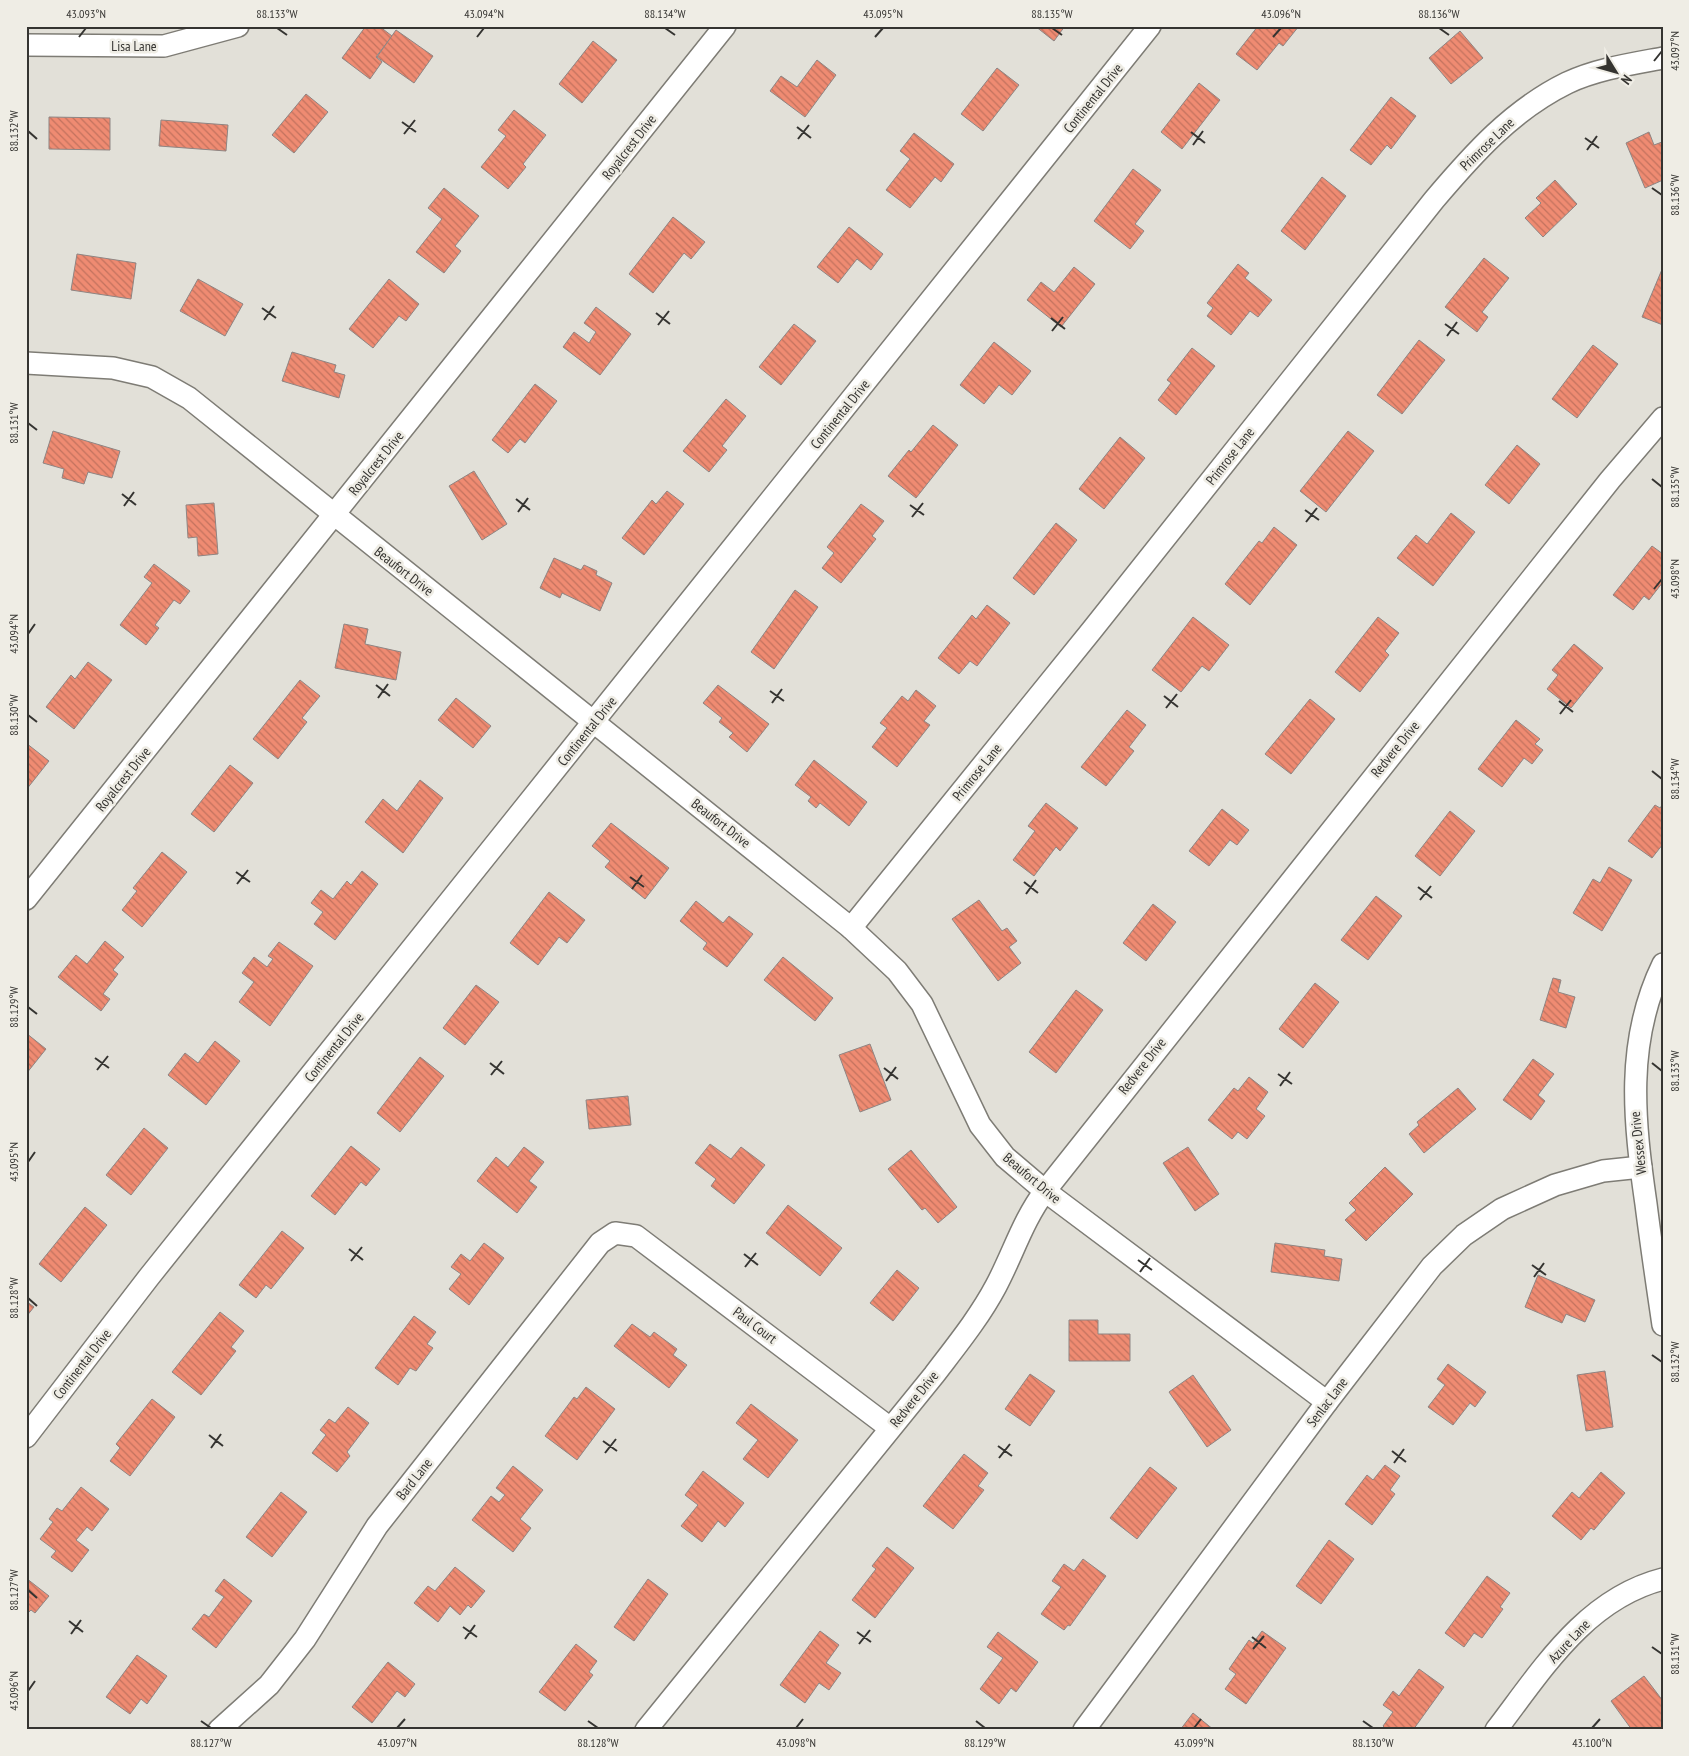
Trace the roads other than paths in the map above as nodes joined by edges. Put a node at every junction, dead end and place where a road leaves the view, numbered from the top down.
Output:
1 (238, 26) edge
2 (725, 26) edge
3 (1150, 26) edge
4 (26, 45) edge
5 (1663, 58) edge
6 (26, 363) edge
7 (1663, 418) edge
8 (334, 515) junction
9 (595, 722) junction
10 (26, 900) edge
11 (851, 928) junction
12 (1663, 964) edge
13 (1641, 1167) junction
14 (1045, 1191) junction
15 (615, 1233) joint
16 (1663, 1325) edge
17 (1326, 1402) junction
18 (890, 1428) junction
19 (26, 1437) edge
20 (1663, 1579) edge
21 (219, 1730) edge
22 (646, 1730) edge
23 (1084, 1730) edge
24 (1496, 1730) edge

1 - 4 street, Lisa Lane
2 - 8 street, Royalcrest Drive
3 - 9 street, Continental Drive
5 - 11 street, Primrose Lane
6 - 8 street, Beaufort Drive
7 - 14 street, Redvere Drive
8 - 9 street, Beaufort Drive
8 - 10 street, Royalcrest Drive
9 - 11 street, Beaufort Drive
9 - 19 street, Continental Drive
11 - 14 street, Beaufort Drive
12 - 13 street, Wessex Drive
13 - 16 street, Wessex Drive
13 - 17 street, Senlac Lane
14 - 17 street, Beaufort Drive
14 - 18 street, Redvere Drive
15 - 18 street, Paul Court
15 - 21 street, Bard Lane
17 - 23 street, Senlac Lane
18 - 22 street, Redvere Drive
20 - 24 street, Azure Lane

